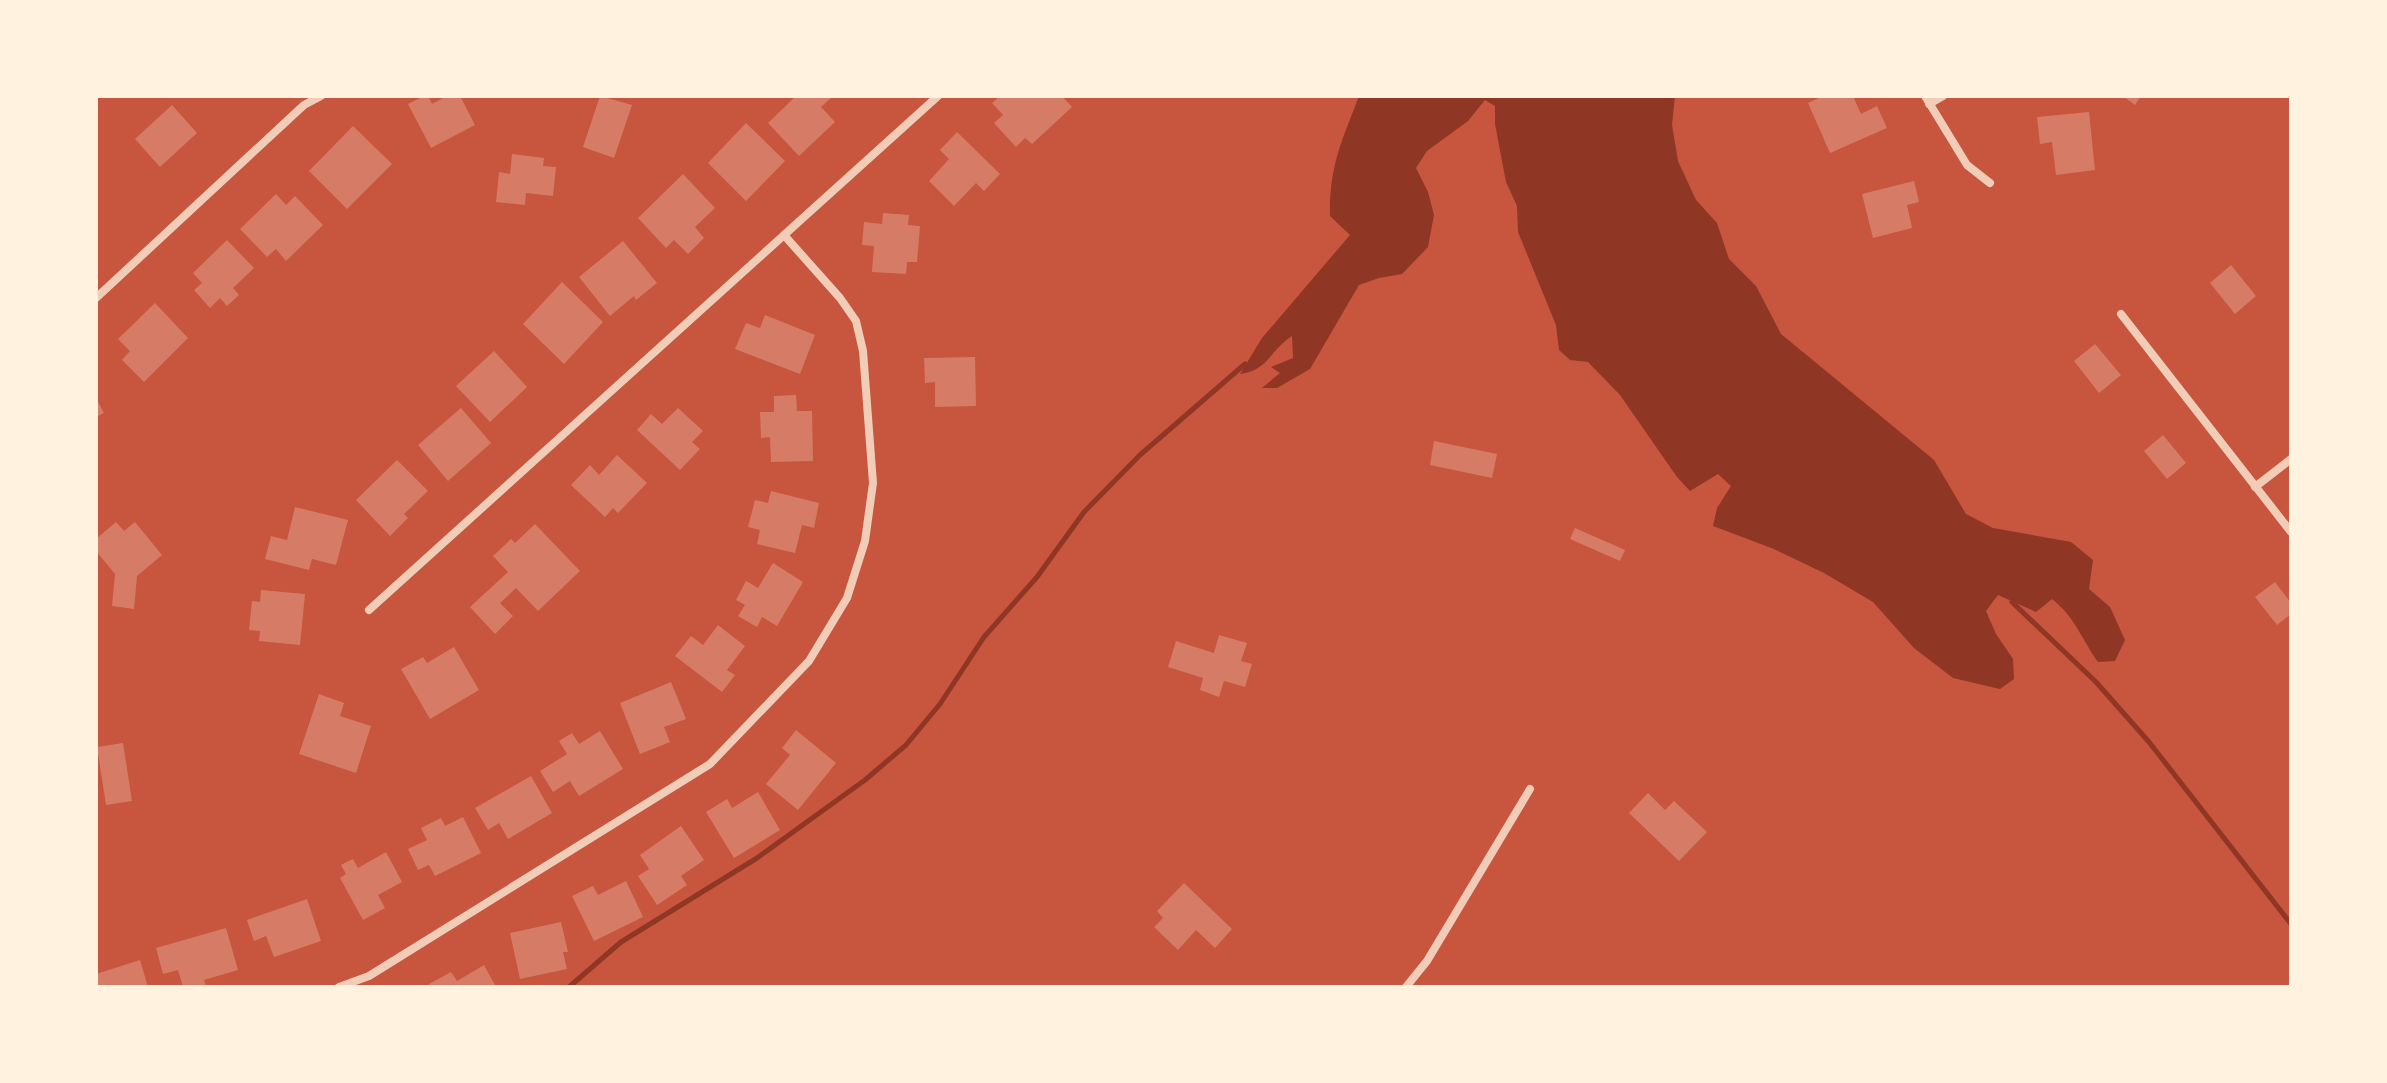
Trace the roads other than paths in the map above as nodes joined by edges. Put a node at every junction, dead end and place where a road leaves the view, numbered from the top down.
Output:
1 (321, 96) edge
2 (938, 96) edge
3 (1943, 96) edge
4 (1927, 100) edge
5 (1990, 183) dead end
6 (784, 235) junction
7 (96, 298) edge
8 (2121, 314) dead end
9 (2291, 459) edge
10 (2255, 487) junction
11 (2291, 532) edge
12 (369, 610) dead end
13 (1530, 789) dead end
14 (339, 987) edge
15 (1406, 987) edge

1 - 7 street
2 - 6 street
3 - 4 street
4 - 5 street
6 - 12 street
6 - 14 street
8 - 10 street
9 - 10 street
10 - 11 street
13 - 15 street

